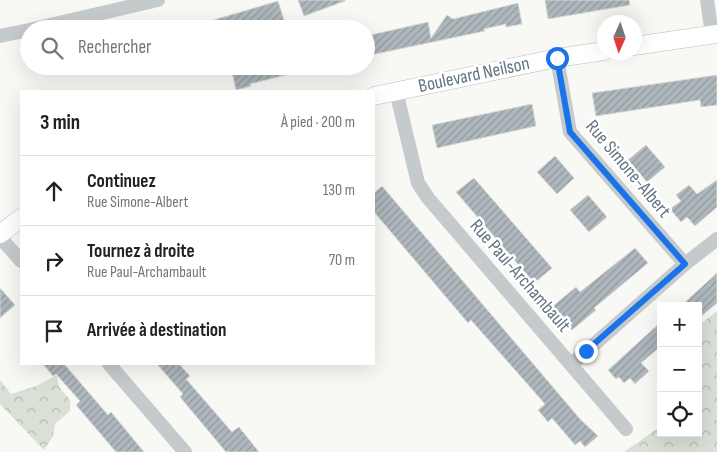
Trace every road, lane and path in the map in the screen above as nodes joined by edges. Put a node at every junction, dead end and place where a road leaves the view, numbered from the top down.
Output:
1 (158, 0) edge
2 (707, 0) edge
3 (72, 20) edge
4 (20, 32) edge
5 (714, 34) edge
6 (0, 36) edge
7 (642, 45) edge
8 (597, 52) edge
9 (557, 58) junction
10 (396, 91) junction
11 (375, 96) edge
12 (20, 219) edge
13 (0, 235) edge
14 (717, 239) edge
15 (20, 261) edge
16 (685, 264) junction
17 (572, 364) junction
18 (110, 365) edge
19 (626, 429) dead end
20 (185, 452) edge

1 - 3 street
2 - 5 street
4 - 6 street
5 - 7 main road
8 - 9 main road, Boulevard Neilson
9 - 10 main road, Boulevard Neilson
9 - 16 street, Rue Simone-Albert
10 - 11 main road, Boulevard Neilson
10 - 17 street, Rue Paul-Archambault
12 - 13 main road
13 - 15 street
14 - 16 street
16 - 17 street
17 - 19 street, Rue Paul-Archambault
18 - 20 street

